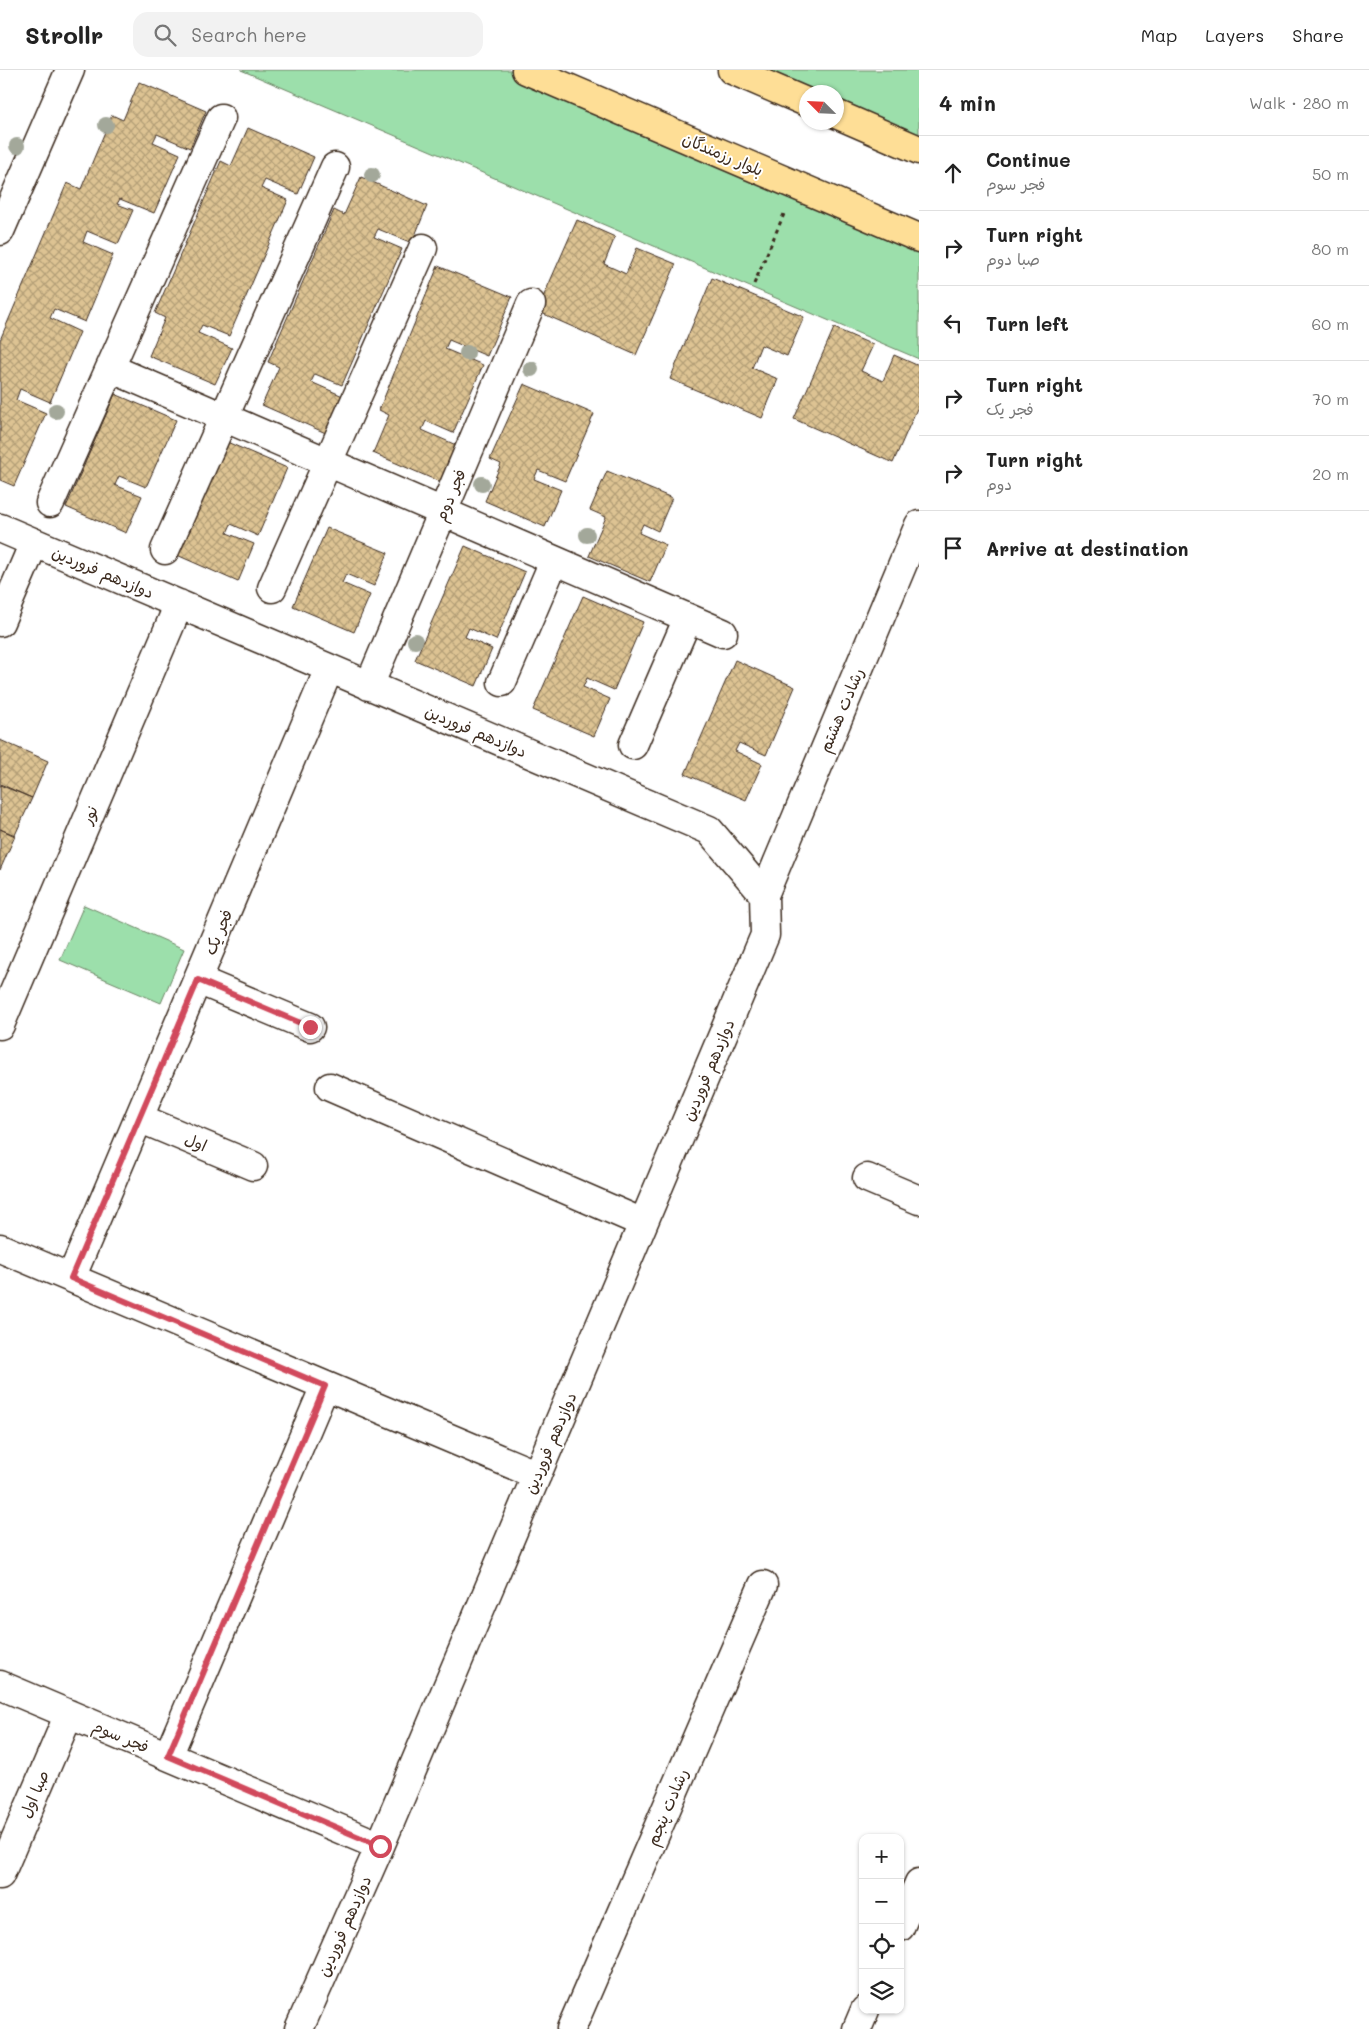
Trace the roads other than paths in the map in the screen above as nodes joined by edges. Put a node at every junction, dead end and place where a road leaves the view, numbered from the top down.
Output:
1 (70, 70) edge
2 (526, 70) edge
3 (732, 70) edge
4 (799, 99) edge
5 (844, 117) edge
6 (221, 118) dead end
7 (919, 150) edge
8 (335, 167) dead end
9 (2, 223) edge
10 (919, 238) edge
11 (423, 248) dead end
12 (531, 304) dead end
13 (110, 368) junction
14 (223, 417) junction
15 (326, 463) junction
16 (50, 503) dead end
17 (442, 513) junction
18 (919, 525) edge
19 (0, 528) edge
20 (34, 543) junction
21 (165, 550) dead end
22 (554, 561) junction
23 (272, 588) dead end
24 (179, 604) junction
25 (688, 618) junction
26 (0, 622) edge
27 (723, 633) dead end
28 (329, 668) junction
29 (502, 682) dead end
30 (369, 686) junction
31 (633, 745) dead end
32 (764, 895) junction
33 (198, 980) junction
34 (0, 1025) edge
35 (310, 1027) dead end
36 (330, 1087) dead end
37 (139, 1118) junction
38 (253, 1166) dead end
39 (867, 1178) dead end
40 (919, 1200) edge
41 (643, 1223) junction
42 (0, 1248) edge
43 (71, 1278) junction
44 (325, 1386) junction
45 (536, 1475) junction
46 (763, 1585) dead end
47 (0, 1685) edge
48 (68, 1714) junction
49 (168, 1756) junction
50 (380, 1846) junction
51 (0, 1875) edge
52 (919, 1883) edge
53 (901, 1924) edge
54 (863, 2014) edge
55 (299, 2029) edge
56 (571, 2029) edge
57 (857, 2029) edge

1 - 9 street
2 - 10 main road, بلوار رزمندگان
3 - 4 main road
5 - 7 main road
6 - 13 street
8 - 14 street
11 - 15 street
12 - 17 street, فجر دوم
13 - 14 street
13 - 16 street
14 - 15 street
14 - 21 street
15 - 17 street
15 - 23 street
17 - 22 street
17 - 30 street, فجر دوم
18 - 32 street, رشادت هشتم
19 - 20 street, دوازدهم فروردین
20 - 24 street, دوازدهم فروردین
20 - 26 street
22 - 25 street
22 - 29 street
24 - 28 street, دوازدهم فروردین
24 - 34 street, نور
25 - 27 street
25 - 31 street
28 - 30 street, دوازدهم فروردین
28 - 33 street, فجر یک
30 - 32 street, دوازدهم فروردین
32 - 41 street, دوازدهم فروردین
33 - 35 street
33 - 37 street, فجر یک
36 - 41 street
37 - 38 street, اول
37 - 43 street, فجر یک
39 - 40 street
41 - 45 street, دوازدهم فروردین
42 - 43 street
43 - 44 street
44 - 45 street
44 - 49 street
45 - 50 street, دوازدهم فروردین
46 - 56 street, رشادت پنجم
47 - 48 street, فجر سوم
48 - 49 street, فجر سوم
48 - 51 street, صبا اول
49 - 50 street, فجر سوم
50 - 55 street, دوازدهم فروردین
52 - 53 street
54 - 57 street

